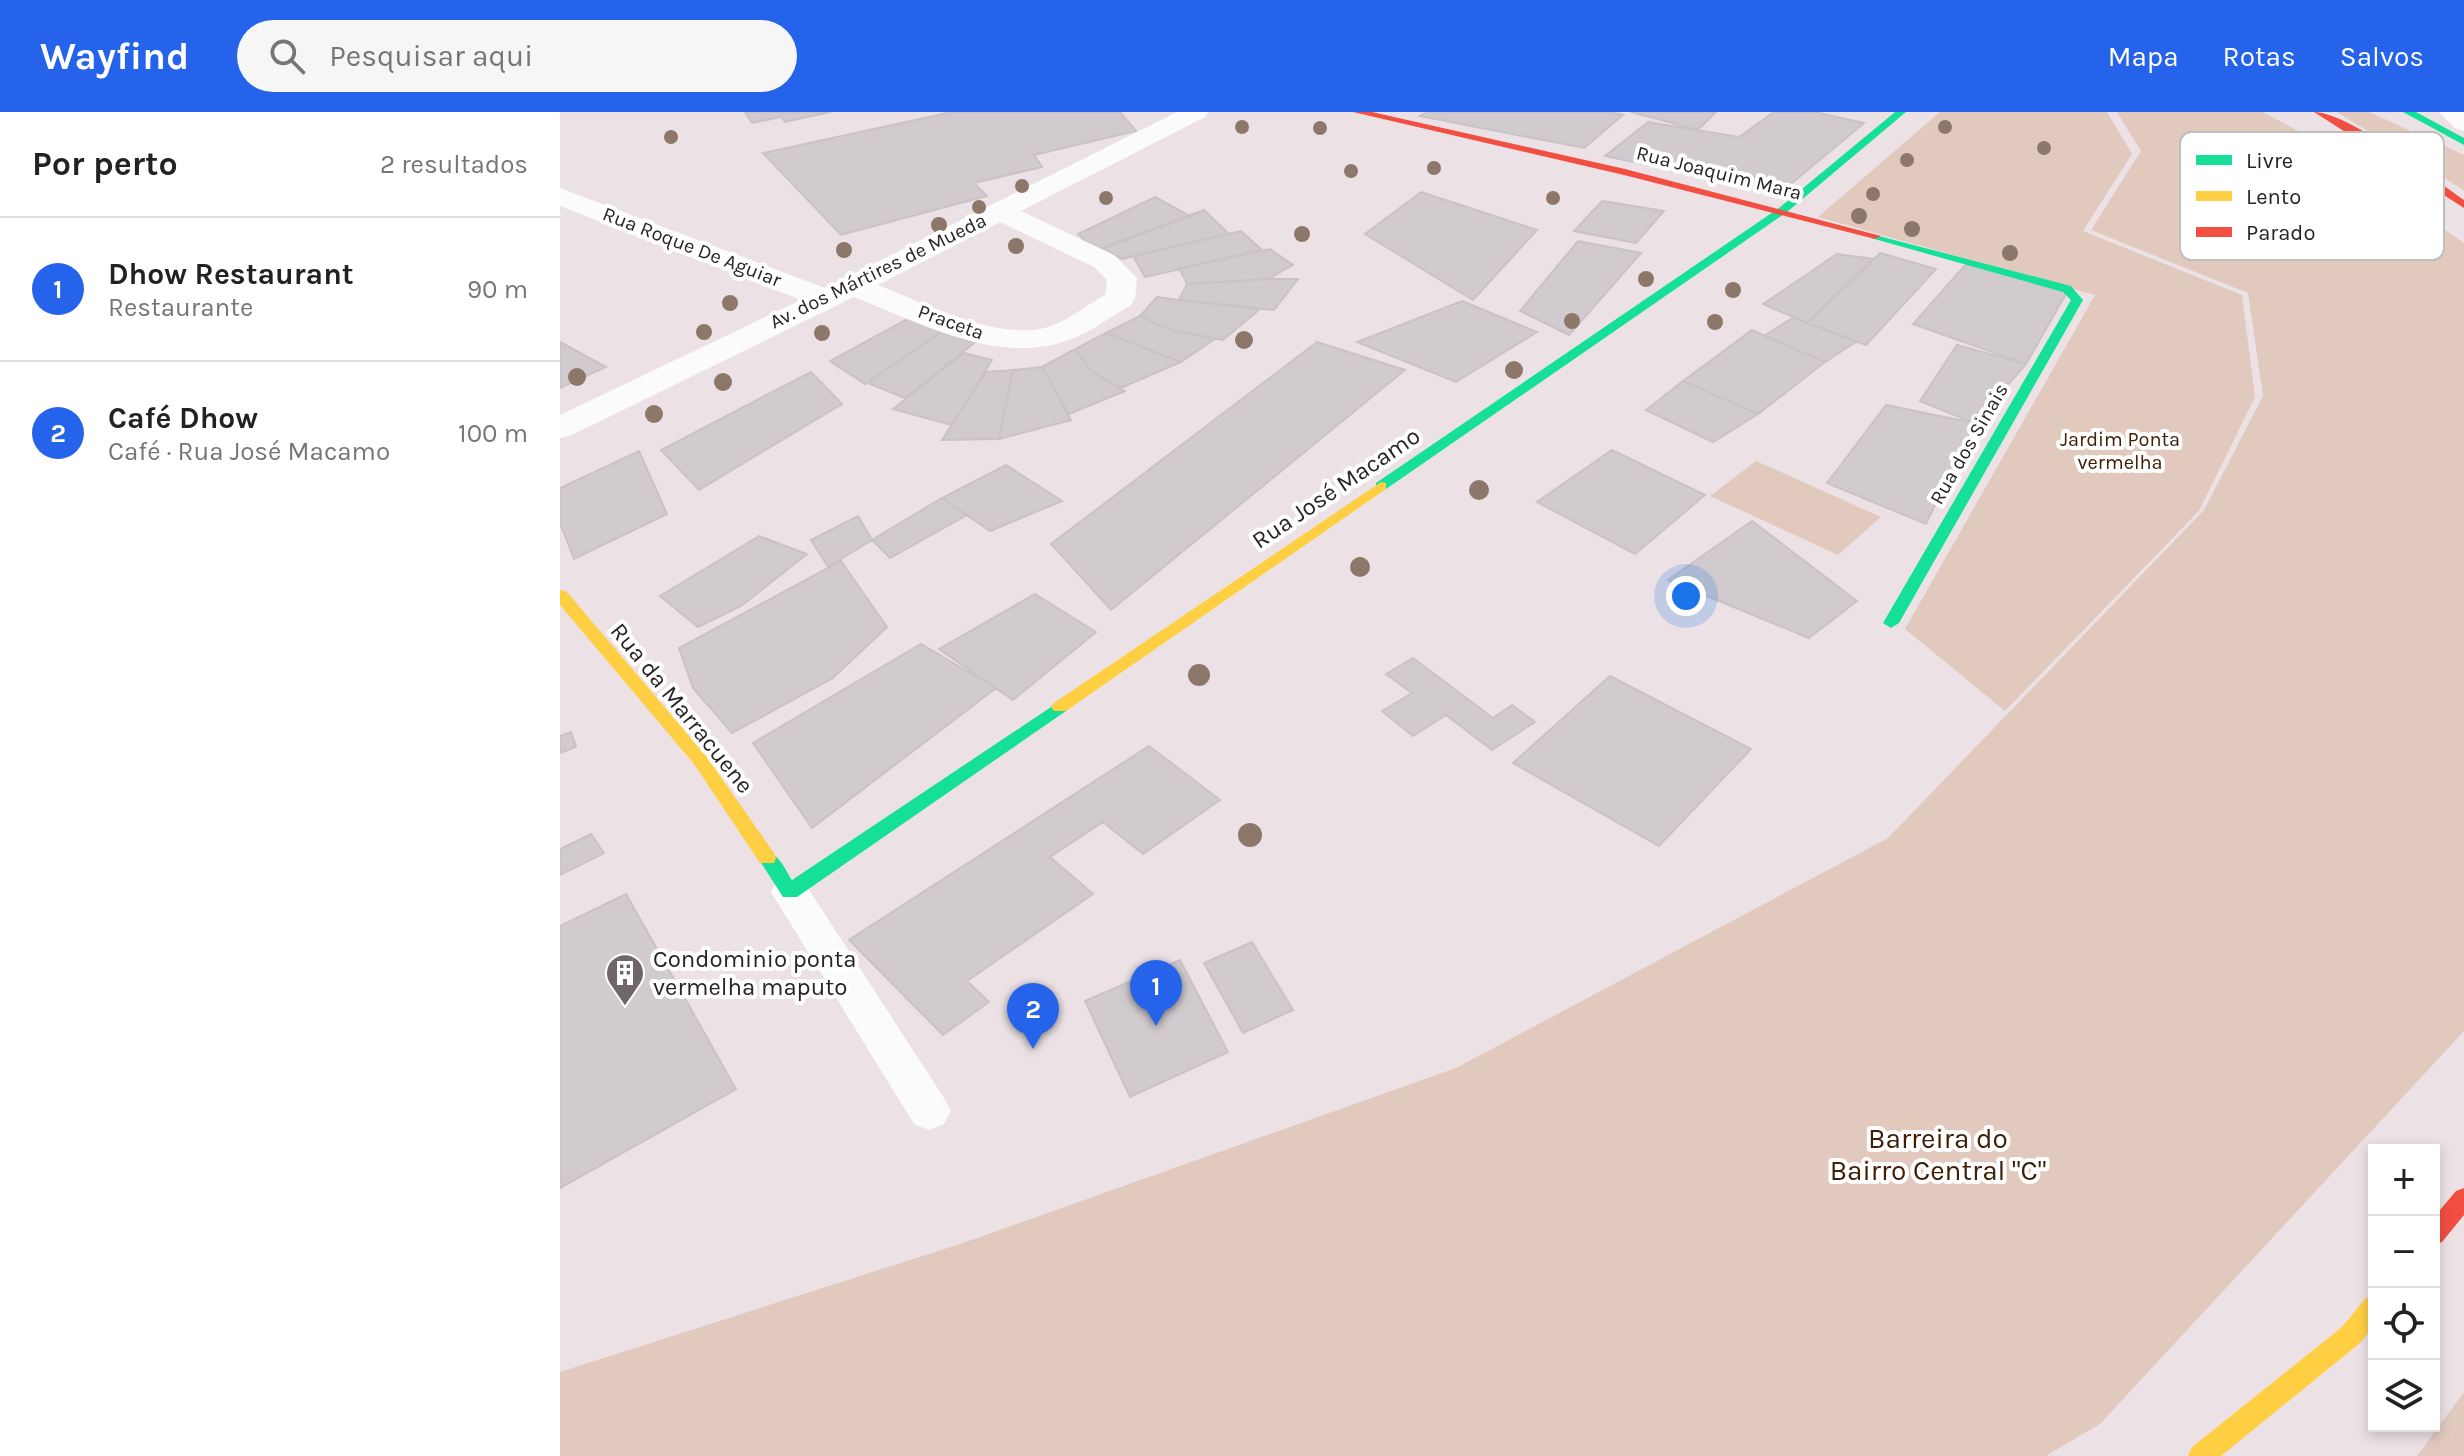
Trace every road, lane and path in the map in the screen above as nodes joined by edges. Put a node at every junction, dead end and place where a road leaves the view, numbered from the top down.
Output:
1 (1196, 112) edge
2 (1358, 112) edge
3 (1901, 112) edge
4 (2319, 112) edge
5 (2408, 112) edge
6 (2451, 112) edge
7 (2464, 123) edge
8 (2353, 132) edge
9 (2464, 142) edge
10 (2444, 191) edge
11 (560, 196) edge
12 (2464, 205) edge
13 (1783, 210) junction
14 (998, 211) junction
15 (853, 286) junction
16 (2067, 289) joint
17 (823, 298) junction
18 (560, 428) edge
19 (560, 595) edge
20 (1891, 623) dead end
21 (790, 892) junction
22 (929, 1111) dead end
23 (2464, 1198) edge
24 (2440, 1227) edge
25 (2368, 1314) edge
26 (2201, 1456) edge

1 - 14 street, Av. dos Mártires de Mueda
2 - 13 street, Rua Joaquim Mara
3 - 13 street, Rua José Macamo
4 - 8 street
5 - 9 street
6 - 7 street
10 - 12 street
11 - 17 street, Rua Roque De Aguiar
13 - 16 street, Rua Joaquim Mara
13 - 21 street, Rua José Macamo
14 - 15 street, Av. dos Mártires de Mueda
14 - 15 street, Praceta
15 - 17 street, Av. dos Mártires de Mueda
16 - 20 street, Rua dos Sinais
17 - 18 street, Av. dos Mártires de Mueda
19 - 21 street, Rua da Marracuene
21 - 22 lane
23 - 24 street
25 - 26 street

